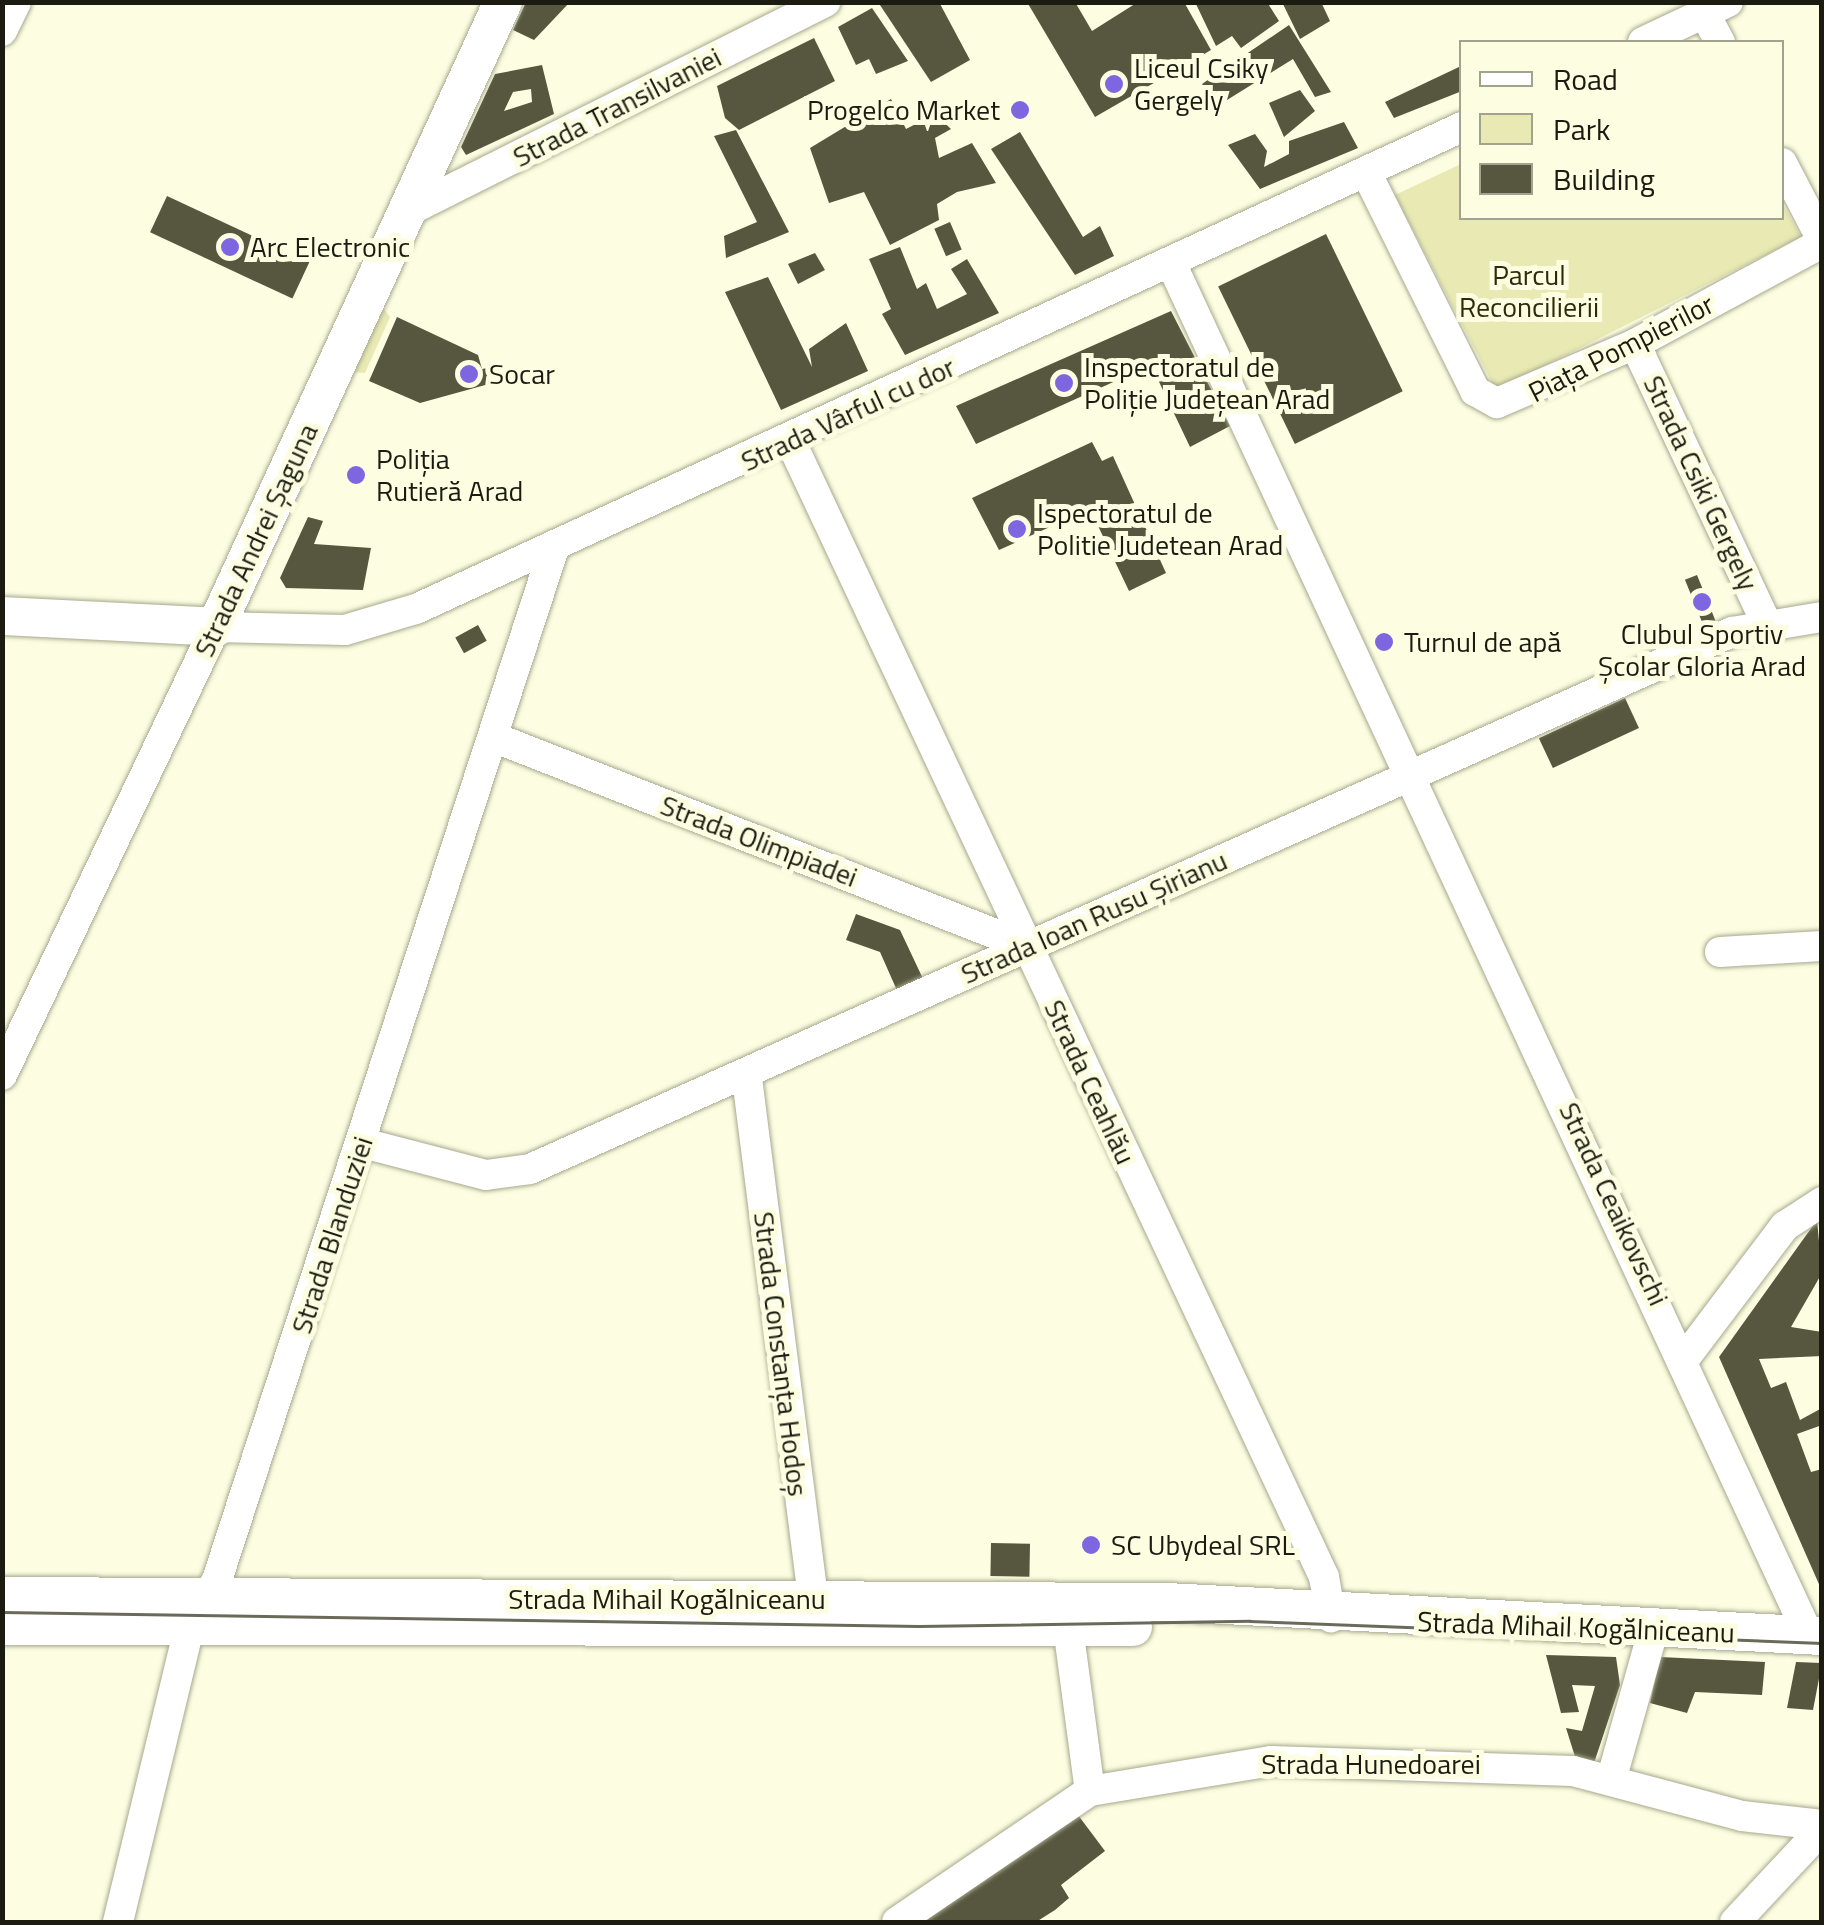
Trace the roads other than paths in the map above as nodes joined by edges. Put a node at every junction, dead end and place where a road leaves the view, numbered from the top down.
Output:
1 (16, 2) edge
2 (503, 2) edge
3 (826, 2) edge
4 (1717, 8) edge
5 (2, 31) edge
6 (1647, 40) edge
7 (1720, 40) edge
8 (1459, 128) edge
9 (1784, 166) edge
10 (1366, 172) junction
11 (408, 211) junction
12 (1822, 242) edge
13 (1172, 265) junction
14 (1635, 344) junction
15 (790, 440) junction
16 (554, 548) junction
17 (2, 616) edge
18 (1822, 617) edge
19 (1766, 622) junction
20 (216, 628) junction
21 (493, 738) junction
22 (1416, 773) junction
23 (1026, 946) junction
24 (1822, 946) edge
25 (1720, 952) dead end
26 (2, 1075) edge
27 (747, 1078) junction
28 (363, 1143) junction
29 (1822, 1202) edge
30 (1685, 1358) junction
31 (2, 1596) edge
32 (200, 1611) junction
33 (815, 1616) junction
34 (1330, 1617) junction
35 (2, 1626) edge
36 (1068, 1627) junction
37 (1653, 1631) junction
38 (1815, 1636) edge
39 (1612, 1777) junction
40 (1090, 1791) junction
41 (1822, 1827) edge
42 (118, 1922) edge
43 (897, 1922) edge
44 (1735, 1922) edge

1 - 5 street
2 - 11 main road, Strada Andrei Șaguna
3 - 11 street, Strada Transilvaniei
4 - 6 street
4 - 7 street
8 - 10 street, Strada Vârful cu dor
9 - 12 street, Piața Pompierilor
10 - 13 street, Strada Vârful cu dor
10 - 14 street, Piața Pompierilor
11 - 20 main road, Strada Andrei Șaguna
12 - 14 street, Piața Pompierilor
13 - 15 street, Strada Vârful cu dor
13 - 22 street, Strada Ceaikovschi
14 - 19 street, Strada Csiki Gergely
15 - 16 street, Strada Vârful cu dor
15 - 23 street, Strada Ceahlău
16 - 20 street, Strada Vârful cu dor
16 - 21 street, Strada Blanduziei
17 - 20 main road
18 - 19 street, Strada Ioan Rusu Șirianu
19 - 22 street, Strada Ioan Rusu Șirianu
20 - 26 street, Strada Andrei Șaguna
21 - 23 street, Strada Olimpiadei
21 - 28 street, Strada Blanduziei
22 - 23 street, Strada Ioan Rusu Șirianu
22 - 30 street, Strada Ceaikovschi
23 - 27 street, Strada Ioan Rusu Șirianu
23 - 34 street, Strada Ceahlău
24 - 25 street
27 - 28 street, Strada Ioan Rusu Șirianu
27 - 33 street, Strada Constanța Hodoș
28 - 32 street, Strada Blanduziei
29 - 30 street
30 - 38 street, Strada Ceaikovschi
31 - 32 main road, Strada Mihail Kogălniceanu
32 - 33 main road, Strada Mihail Kogălniceanu
32 - 35 main road, Strada Mihail Kogălniceanu
32 - 42 street, Strada Blanduziei
33 - 34 main road, Strada Mihail Kogălniceanu
33 - 36 main road, Strada Mihail Kogălniceanu
34 - 36 main road, Strada Mihail Kogălniceanu
34 - 37 main road, Strada Mihail Kogălniceanu
36 - 40 street
37 - 38 main road, Strada Mihail Kogălniceanu
37 - 39 street
39 - 40 street, Strada Hunedoarei
39 - 41 street, Strada Hunedoarei
40 - 43 street, Strada Hunedoarei
41 - 44 street

